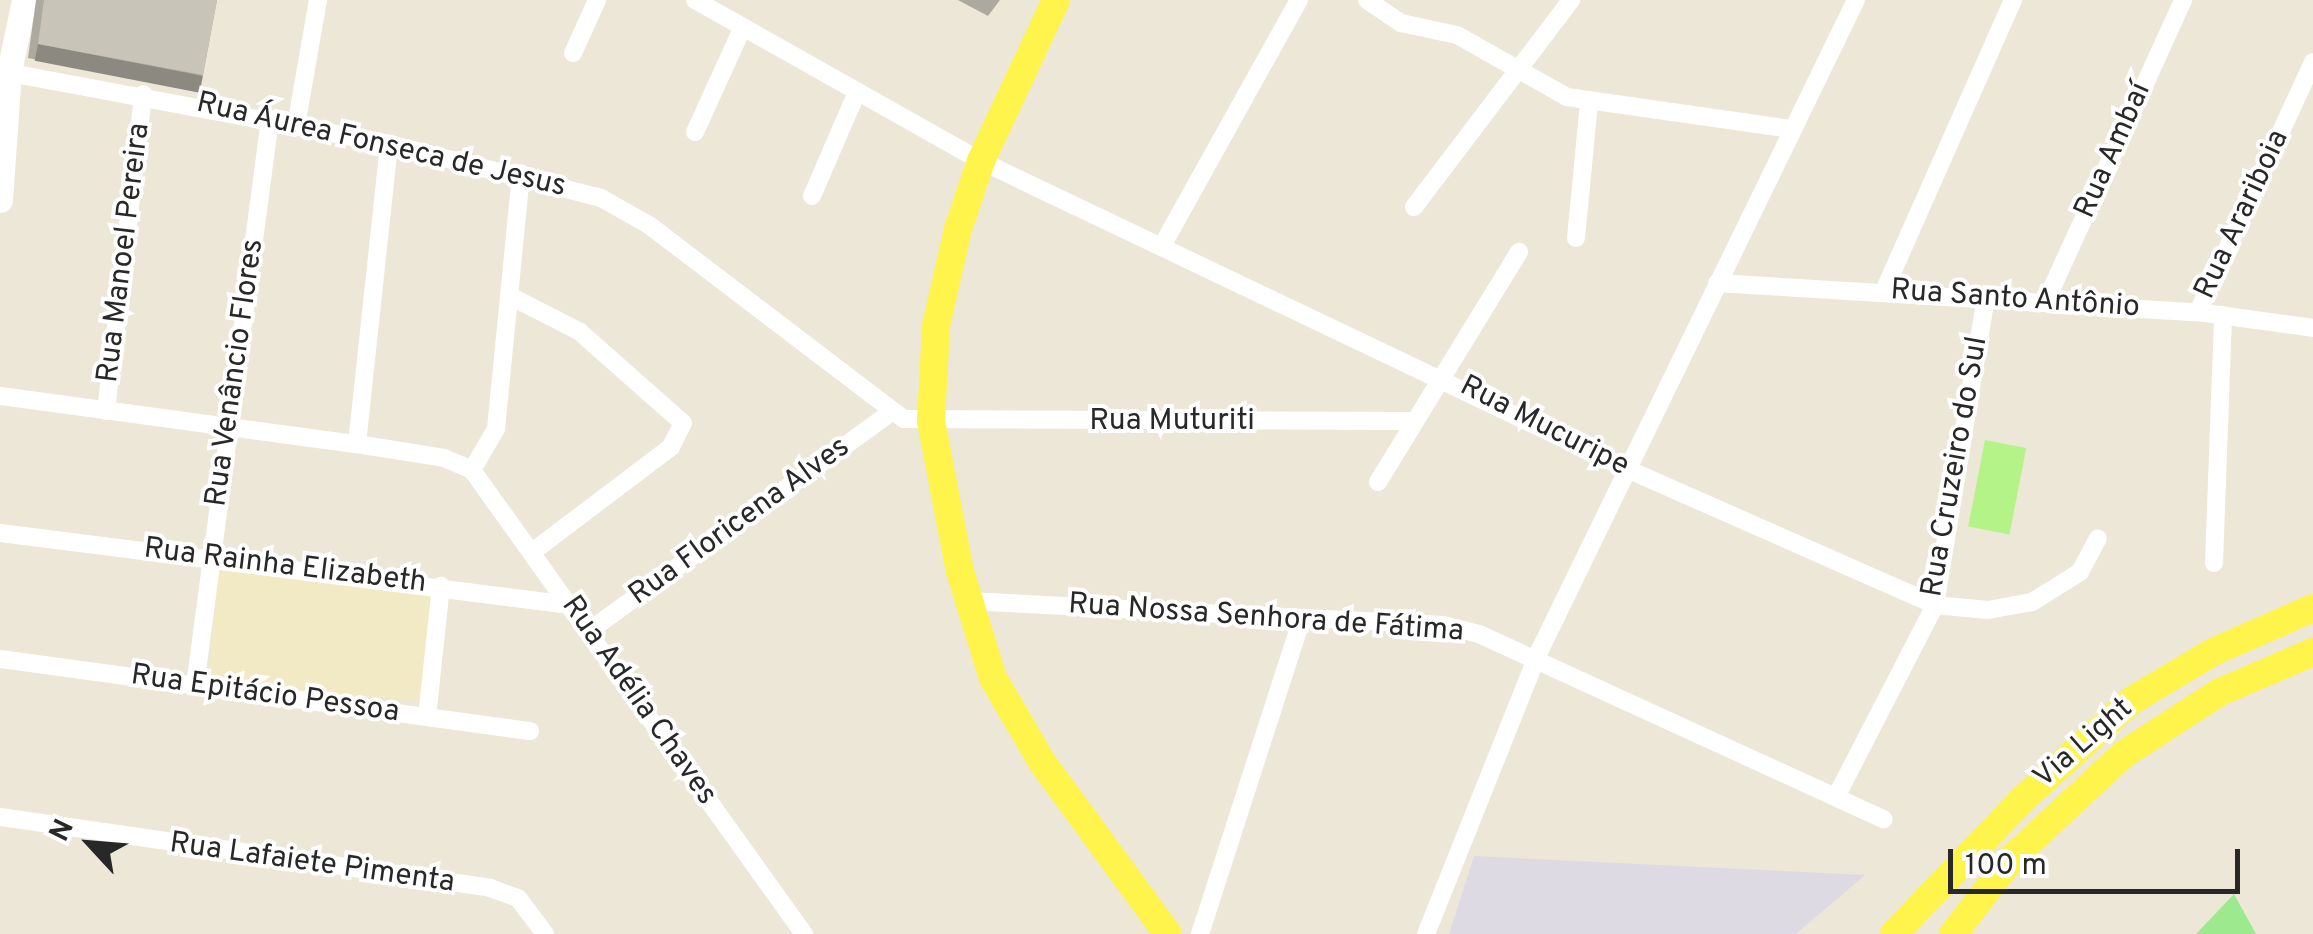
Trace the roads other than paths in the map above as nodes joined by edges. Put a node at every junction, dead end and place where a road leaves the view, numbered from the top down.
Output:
1 (24, 0) edge
2 (318, 0) edge
3 (597, 0) edge
4 (694, 0) edge
5 (1056, 0) edge
6 (1299, 0) edge
7 (1367, 0) edge
8 (1571, 0) edge
9 (1856, 0) edge
10 (2013, 0) edge
11 (2183, 0) edge
12 (742, 29) junction
13 (573, 53) dead end
14 (2313, 62) edge
15 (5, 72) edge
16 (1514, 72) junction
17 (857, 92) junction
18 (144, 94) junction
19 (1589, 102) junction
20 (270, 119) junction
21 (296, 126) junction
22 (1790, 128) junction
23 (695, 132) dead end
24 (389, 144) junction
25 (981, 161) junction
26 (521, 174) junction
27 (812, 196) dead end
28 (0, 200) edge
29 (1414, 207) dead end
30 (1576, 238) dead end
31 (1162, 246) junction
32 (1519, 252) dead end
33 (1716, 282) junction
34 (1884, 291) junction
35 (510, 296) junction
36 (1986, 296) junction
37 (2046, 301) junction
38 (2198, 312) junction
39 (2223, 315) junction
40 (2313, 328) edge
41 (1439, 374) junction
42 (0, 396) edge
43 (106, 411) junction
44 (891, 412) junction
45 (1413, 421) junction
46 (931, 422) junction
47 (229, 427) junction
48 (357, 444) junction
49 (1627, 469) junction
50 (472, 470) junction
51 (1378, 482) dead end
52 (0, 533) edge
53 (2098, 538) dead end
54 (532, 552) junction
55 (212, 556) junction
56 (2214, 563) dead end
57 (441, 586) junction
58 (968, 600) junction
59 (570, 605) junction
60 (1935, 605) junction
61 (2313, 608) edge
62 (1302, 618) junction
63 (588, 631) junction
64 (2313, 652) edge
65 (1537, 656) junction
66 (0, 659) edge
67 (195, 686) junction
68 (427, 717) junction
69 (530, 731) dead end
70 (1836, 795) junction
71 (0, 817) edge
72 (1884, 819) dead end
73 (545, 934) edge
74 (804, 934) edge
75 (1168, 934) edge
76 (1200, 934) edge
77 (1426, 934) edge
78 (1894, 934) edge
79 (1953, 934) edge

1 - 15 street
2 - 21 street
3 - 13 street
4 - 12 street, Rua Mucuripe
5 - 25 main road
6 - 31 street
7 - 16 street
8 - 16 street
9 - 22 street
10 - 34 street
11 - 37 street, Rua Ambaí
12 - 17 street, Rua Mucuripe
12 - 23 street
14 - 38 street, Rua Arariboia
15 - 18 street, Rua Áurea Fonseca de Jesus
15 - 28 street
16 - 19 street
16 - 29 street
17 - 25 street, Rua Mucuripe
17 - 27 street
18 - 20 street, Rua Áurea Fonseca de Jesus
18 - 43 street, Rua Manoel Pereira
19 - 22 street
19 - 30 street
20 - 21 street, Rua Áurea Fonseca de Jesus
20 - 47 street, Rua Venâncio Flores
21 - 24 street, Rua Áurea Fonseca de Jesus
22 - 33 street
24 - 26 street, Rua Áurea Fonseca de Jesus
24 - 48 street
25 - 31 street, Rua Mucuripe
25 - 46 main road
26 - 35 street
26 - 44 street, Rua Áurea Fonseca de Jesus
31 - 41 street, Rua Mucuripe
32 - 41 street
33 - 34 street, Rua Santo Antônio
33 - 49 street
34 - 36 street, Rua Santo Antônio
35 - 50 street
35 - 54 street
36 - 37 street, Rua Santo Antônio
36 - 60 street, Rua Cruzeiro do Sul
37 - 38 street, Rua Santo Antônio
38 - 39 street, Rua Santo Antônio
39 - 40 street, Rua Santo Antônio
39 - 56 street, Rua Arariboia
41 - 45 street
41 - 49 street, Rua Mucuripe
42 - 43 street
43 - 47 street
44 - 46 street, Rua Áurea Fonseca de Jesus
44 - 63 street, Rua Floricena Alves
45 - 46 street, Rua Muturiti
45 - 51 street
46 - 58 main road
47 - 48 street
47 - 55 street, Rua Venâncio Flores
48 - 50 street
49 - 60 street, Rua Mucuripe
49 - 65 street
50 - 54 street, Rua Adélia Chaves
52 - 55 street, Rua Rainha Elizabeth
53 - 60 street, Rua Mucuripe
54 - 59 street, Rua Adélia Chaves
55 - 57 street, Rua Rainha Elizabeth
55 - 67 street, Rua Venâncio Flores
57 - 59 street, Rua Rainha Elizabeth
57 - 68 street
58 - 62 street, Rua Nossa Senhora de Fátima
58 - 75 main road
59 - 63 street, Rua Adélia Chaves
60 - 70 street, Rua Cruzeiro do Sul
61 - 78 main road, Via Light
62 - 65 street, Rua Nossa Senhora de Fátima
62 - 76 street
63 - 74 street, Rua Adélia Chaves
64 - 79 main road, Via Light
65 - 70 street, Rua Nossa Senhora de Fátima
65 - 77 street
66 - 67 street, Rua Epitácio Pessoa
67 - 68 street, Rua Epitácio Pessoa
68 - 69 street, Rua Epitácio Pessoa
70 - 72 street, Rua Nossa Senhora de Fátima
71 - 73 street, Rua Lafaiete Pimenta

